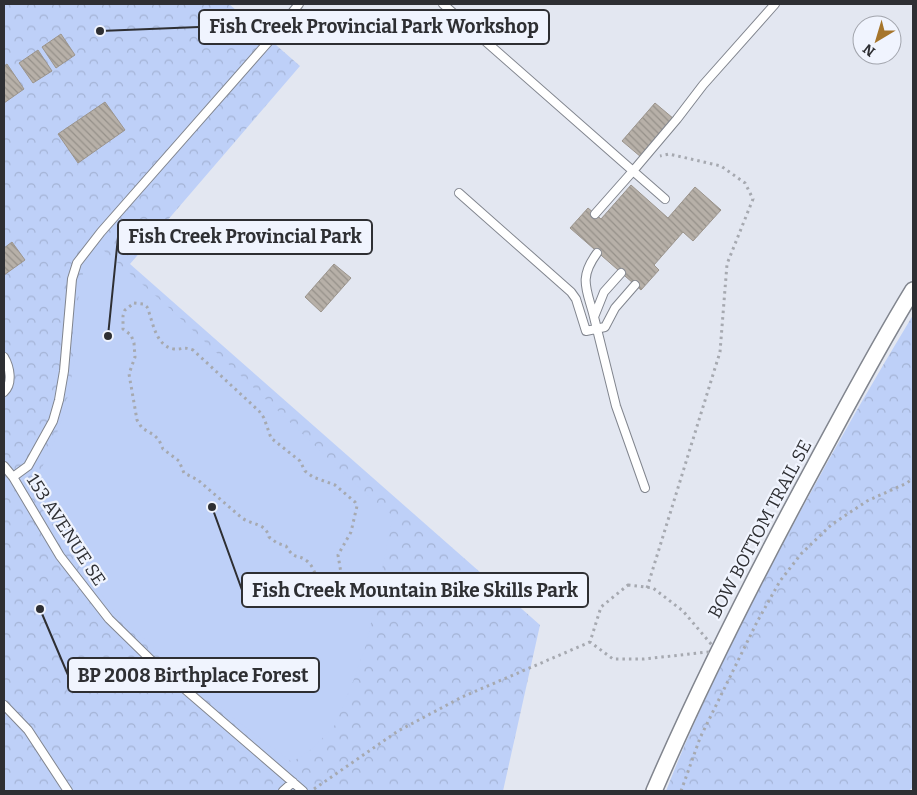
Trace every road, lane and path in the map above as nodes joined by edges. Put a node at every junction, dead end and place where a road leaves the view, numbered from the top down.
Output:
1 (299, 4) edge
2 (443, 4) edge
3 (775, 4) edge
4 (641, 161) junction
5 (632, 171) junction
6 (459, 194) dead end
7 (665, 199) dead end
8 (595, 214) dead end
9 (597, 253) dead end
10 (621, 273) dead end
11 (635, 285) dead end
12 (913, 290) edge
13 (594, 318) junction
14 (596, 329) junction
15 (4, 357) edge
16 (4, 392) edge
17 (142, 428) joint
18 (4, 466) edge
19 (13, 477) junction
20 (913, 478) edge
21 (645, 488) dead end
22 (646, 588) junction
23 (590, 642) junction
24 (717, 651) junction
25 (4, 706) edge
26 (293, 782) junction
27 (68, 791) edge
28 (283, 791) edge
29 (303, 791) edge
30 (311, 791) edge
31 (654, 791) edge
32 (681, 791) edge

1 - 19 lane
2 - 5 lane
3 - 4 lane
4 - 5 lane
4 - 22 path
5 - 7 lane
5 - 8 lane
6 - 14 lane
9 - 13 lane
10 - 13 lane
11 - 14 lane
12 - 24 street, BOW BOTTOM TRAIL SE
13 - 14 lane
14 - 21 lane
15 - 16 lane
17 - 17 path
18 - 19 lane, 153 AVENUE SE
19 - 26 lane, 153 AVENUE SE
20 - 32 path
22 - 23 path
22 - 24 path
23 - 24 path
23 - 30 path
24 - 31 street, BOW BOTTOM TRAIL SE
25 - 27 lane
26 - 28 lane
26 - 29 lane, 153 AVENUE SE

